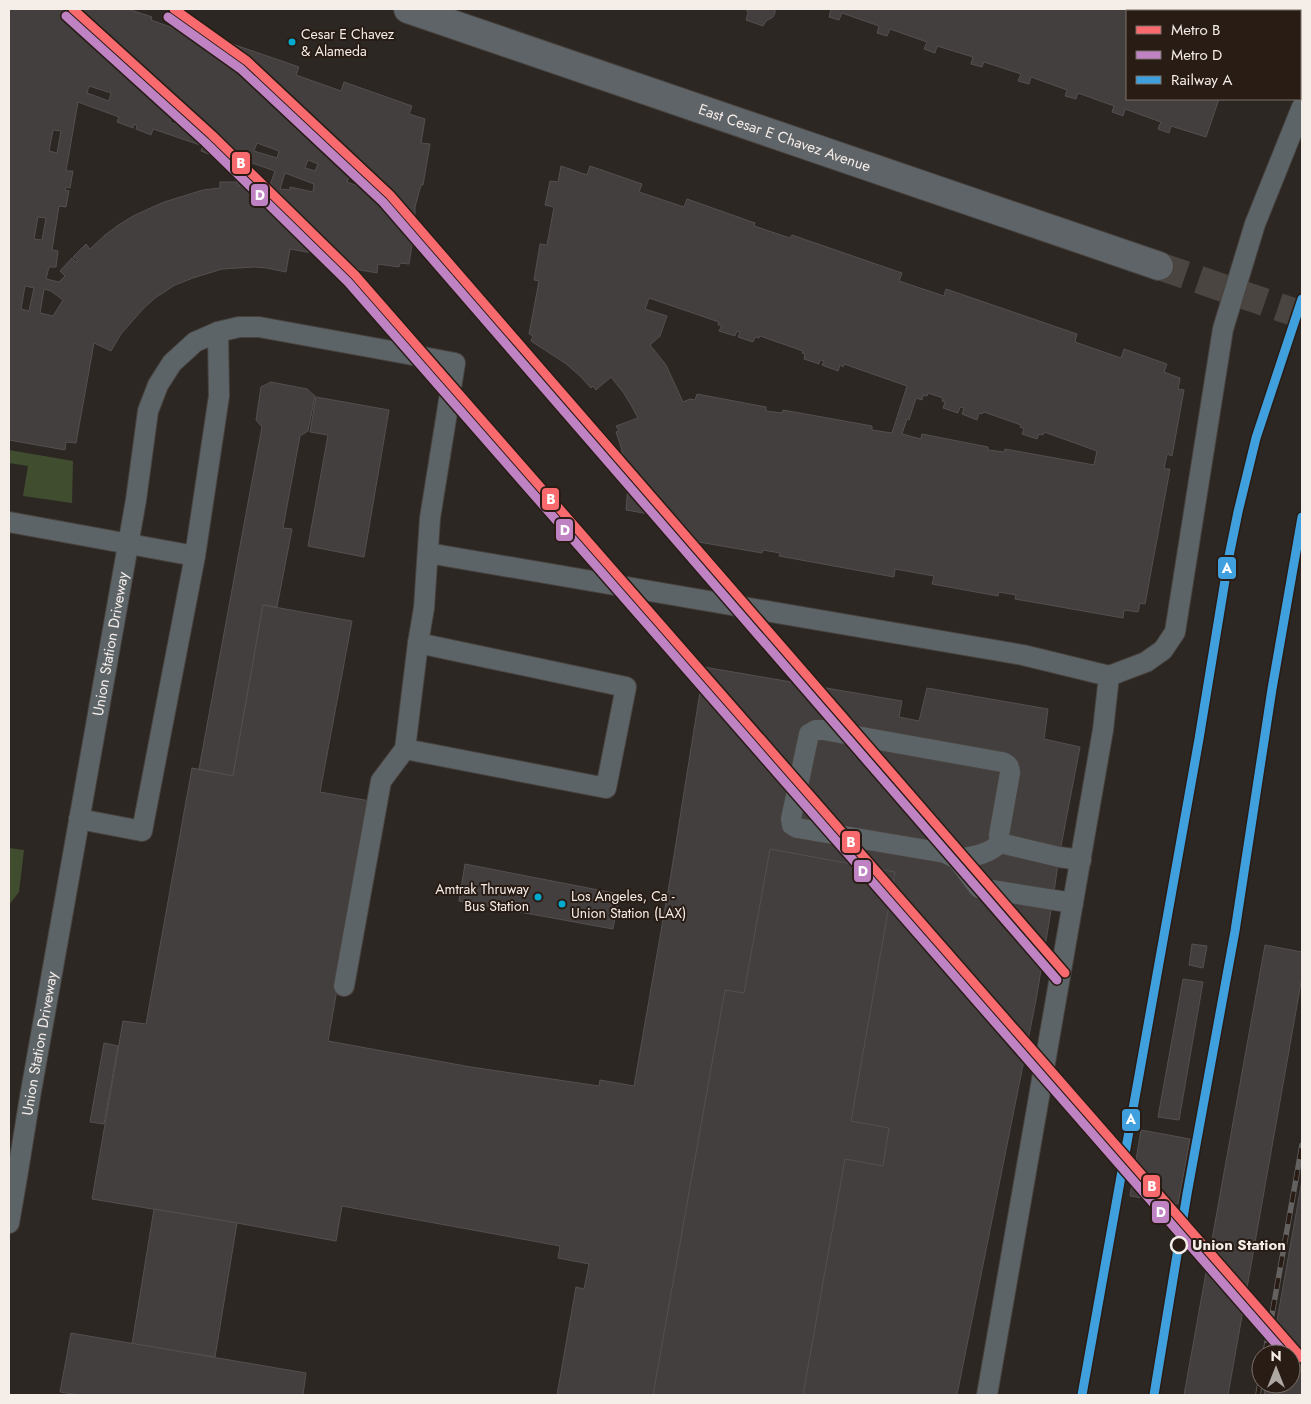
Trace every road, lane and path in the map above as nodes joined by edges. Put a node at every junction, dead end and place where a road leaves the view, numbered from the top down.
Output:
1 (408, 9) edge
2 (1302, 107) edge
3 (1159, 266) tunnel mouth
4 (218, 332) junction
5 (9, 522) edge
6 (128, 543) junction
7 (428, 553) junction
8 (195, 556) junction
9 (418, 643) junction
10 (1108, 676) junction
11 (405, 749) junction
12 (79, 819) junction
13 (1000, 843) junction
14 (957, 859) junction
15 (1081, 860) junction
16 (1073, 903) junction
17 (344, 986) dead end
18 (9, 1223) edge
19 (987, 1395) edge

1 - 3 main road, East Cesar E Chavez Avenue
2 - 10 lane
4 - 6 lane, Union Station Driveway
4 - 7 lane, Union Station Driveway
4 - 8 lane
5 - 6 lane
6 - 8 lane
6 - 12 lane, Union Station Driveway
7 - 9 lane
7 - 10 lane
8 - 12 lane
9 - 11 lane
9 - 11 lane
10 - 15 lane
11 - 17 lane
12 - 18 lane, Union Station Driveway
13 - 14 lane
13 - 14 lane
13 - 15 lane
14 - 16 lane
15 - 16 lane
16 - 19 lane

